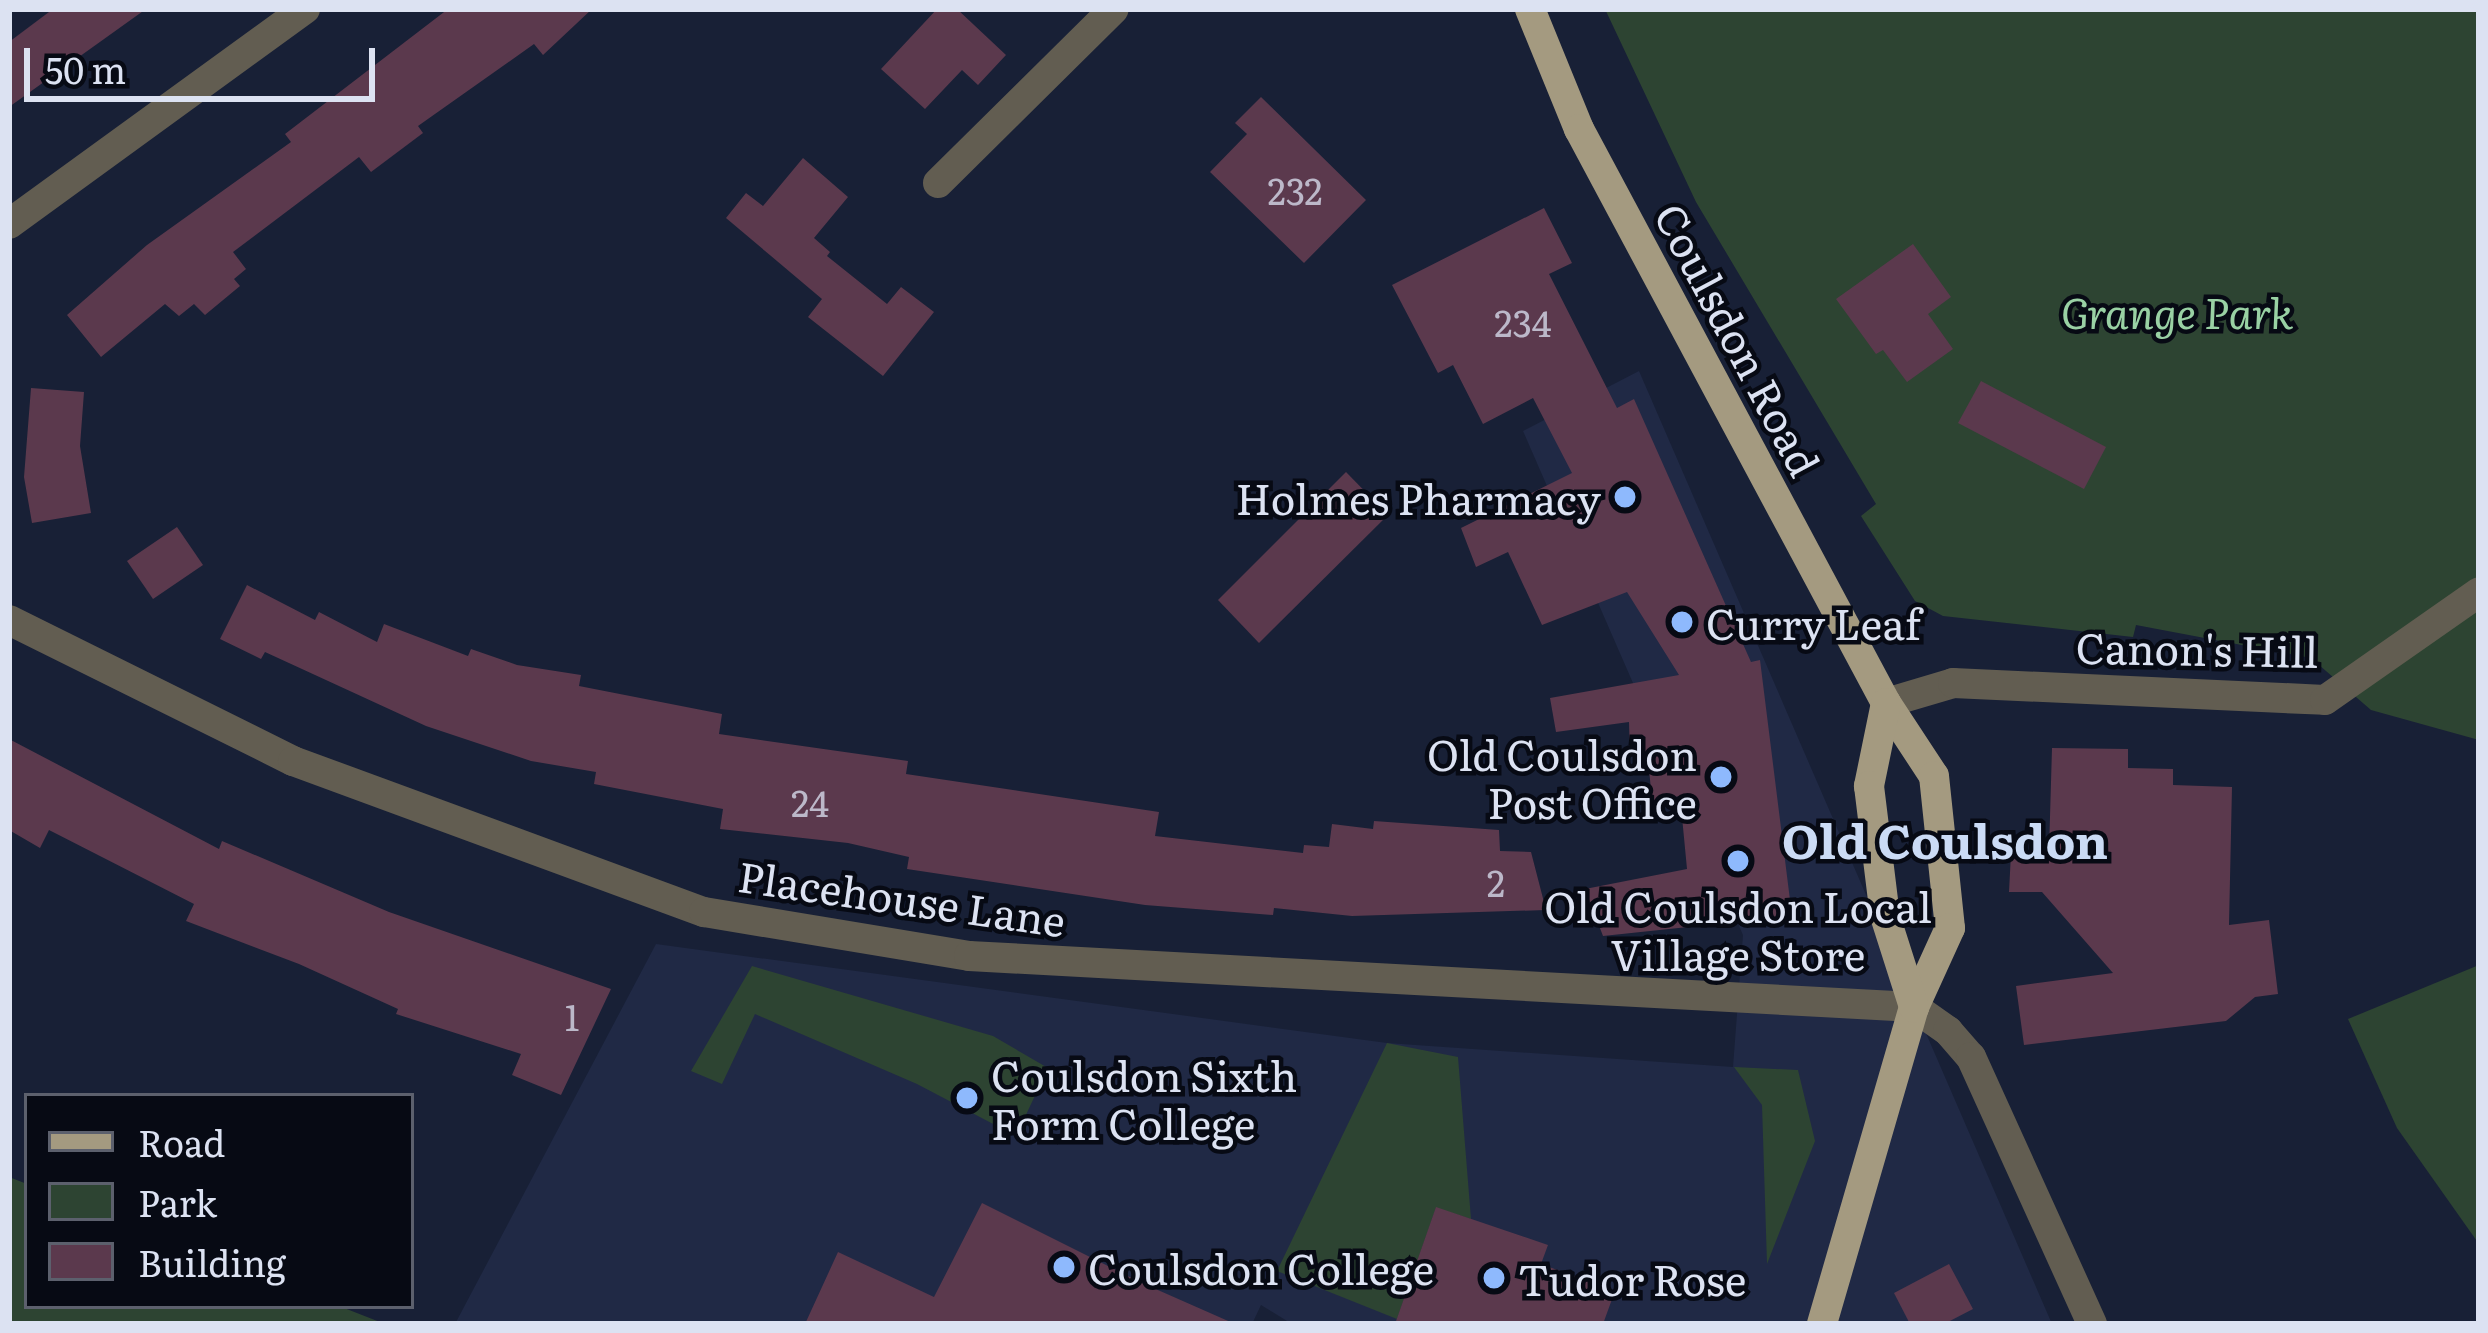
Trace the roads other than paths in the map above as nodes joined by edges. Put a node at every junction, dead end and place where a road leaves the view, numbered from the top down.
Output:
1 (305, 9) edge
2 (1114, 9) edge
3 (1530, 9) edge
4 (938, 183) dead end
5 (9, 224) edge
6 (2479, 592) edge
7 (9, 620) edge
8 (1886, 703) junction
9 (1914, 1007) junction
10 (1822, 1324) edge
11 (2092, 1324) edge

1 - 5 street
2 - 4 street
3 - 8 main road, Coulsdon Road
6 - 8 street, Canon's Hill
7 - 9 street, Placehouse Lane
8 - 9 main road
8 - 9 main road, Coulsdon Road
9 - 10 main road, Coulsdon Road
9 - 11 street

